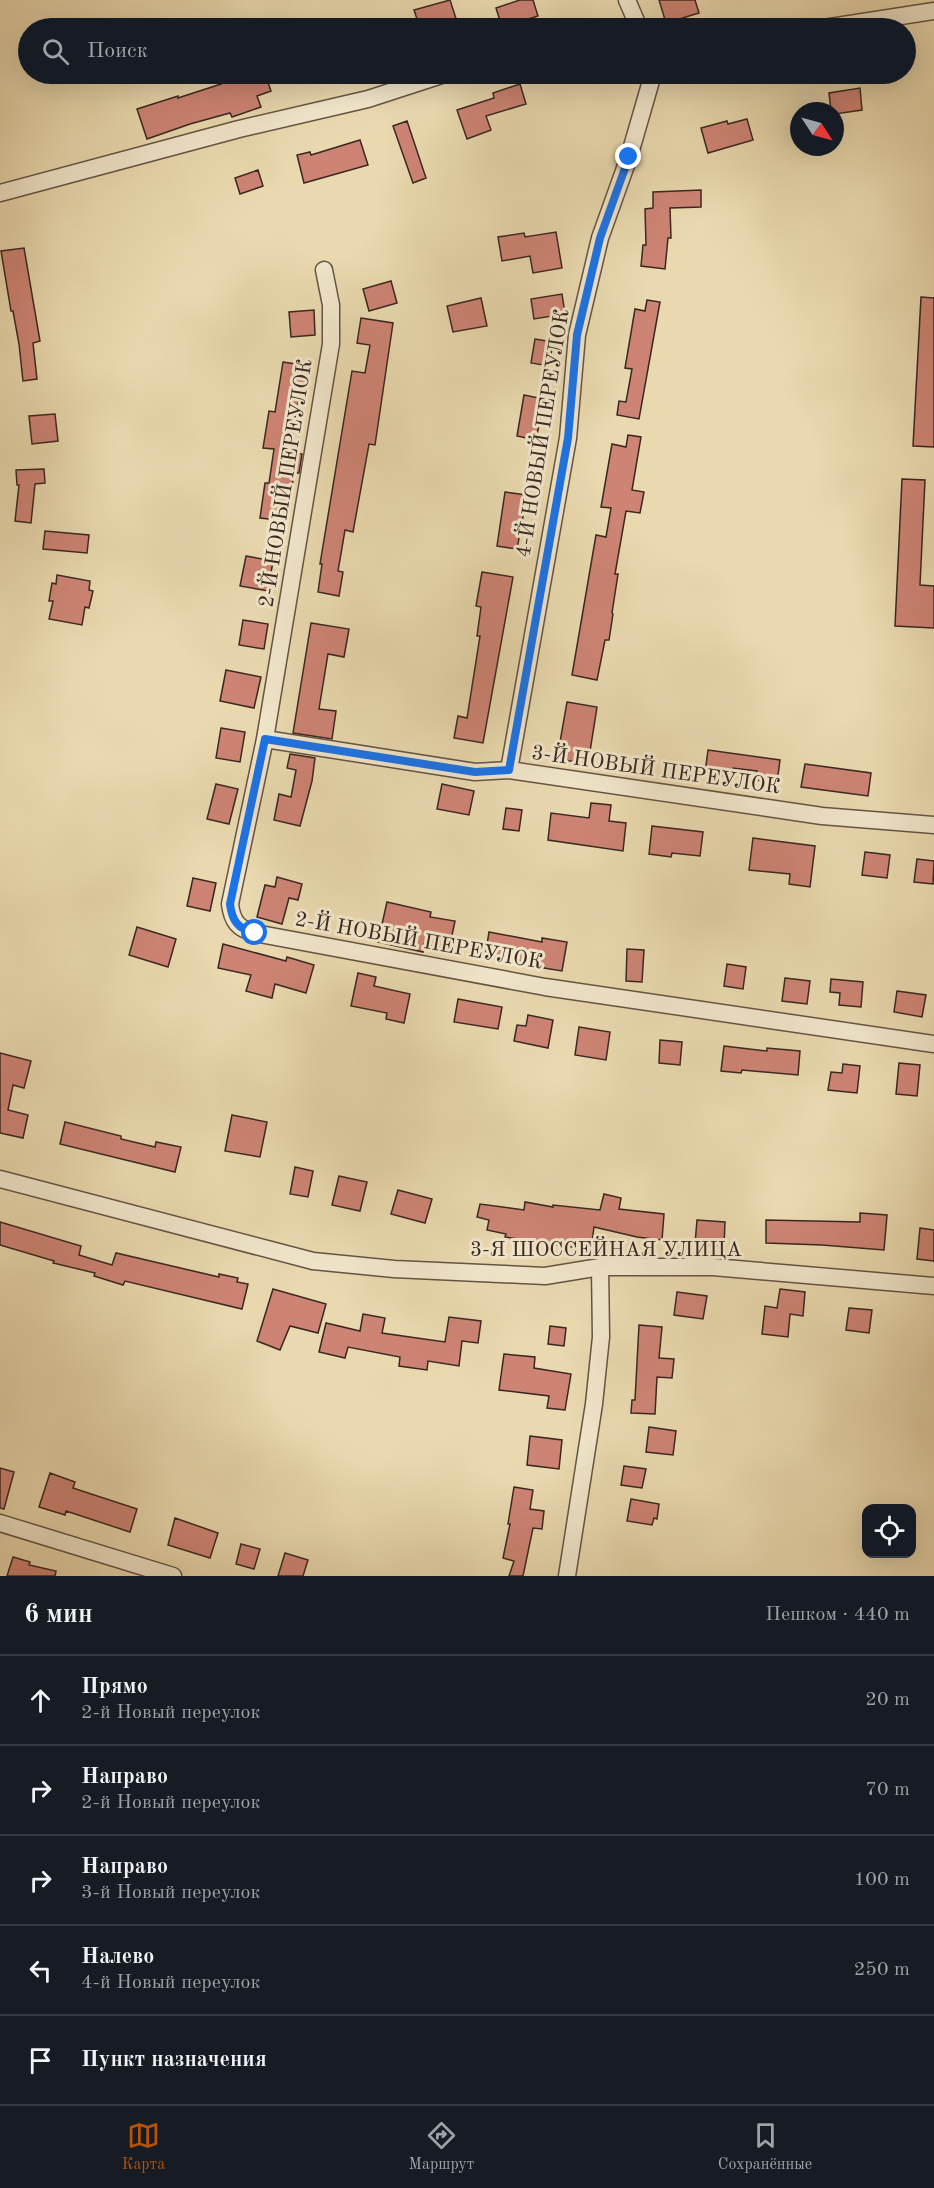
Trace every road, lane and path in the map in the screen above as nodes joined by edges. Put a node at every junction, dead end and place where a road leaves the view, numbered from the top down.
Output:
1 (627, 0) edge
2 (934, 11) edge
3 (635, 18) edge
4 (889, 18) edge
5 (414, 84) edge
6 (650, 84) edge
7 (0, 193) edge
8 (324, 270) dead end
9 (265, 739) junction
10 (509, 770) junction
11 (934, 825) edge
12 (934, 1044) edge
13 (0, 1179) edge
14 (600, 1267) junction
15 (934, 1286) edge
16 (0, 1523) edge
17 (173, 1576) edge
18 (567, 1576) edge

1 - 3 street
2 - 4 street
5 - 7 street
6 - 10 street, 4-Й НОВЫЙ ПЕРЕУЛОК
8 - 9 street, 2-Й НОВЫЙ ПЕРЕУЛОК
9 - 10 street, 3-Й НОВЫЙ ПЕРЕУЛОК
9 - 12 street, 2-Й НОВЫЙ ПЕРЕУЛОК
10 - 11 street, 3-Й НОВЫЙ ПЕРЕУЛОК
13 - 14 street, 3-Я ШОССЕЙНАЯ УЛИЦА
14 - 15 street, 3-Я ШОССЕЙНАЯ УЛИЦА
14 - 18 street
16 - 17 street

